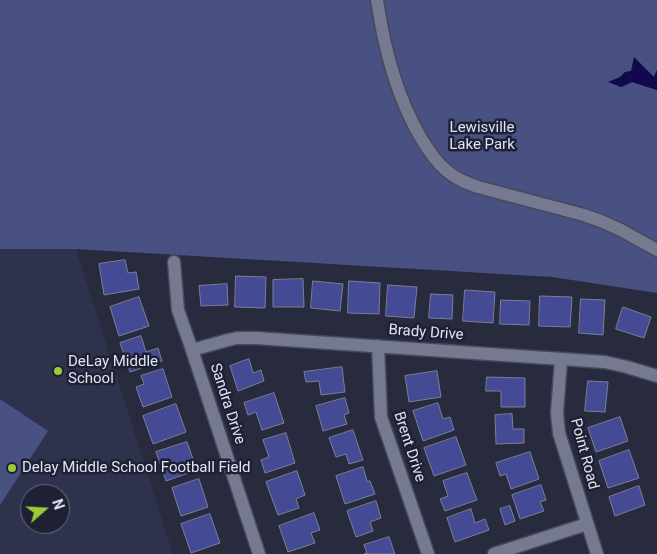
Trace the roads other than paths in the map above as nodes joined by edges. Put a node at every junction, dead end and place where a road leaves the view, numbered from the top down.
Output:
1 (378, 0) edge
2 (657, 250) edge
3 (174, 262) dead end
4 (378, 346) junction
5 (192, 350) junction
6 (561, 360) junction
7 (657, 376) edge
8 (587, 524) junction
9 (259, 554) edge
10 (428, 554) edge
11 (494, 554) edge
12 (597, 554) edge

1 - 2 street
3 - 5 street, Sandra Drive
4 - 5 street, Brady Drive
4 - 6 street, Brady Drive
4 - 10 street, Brent Drive
5 - 9 street, Sandra Drive
6 - 7 street, Brady Drive
6 - 8 street, Point Road
8 - 11 street
8 - 12 street, Point Road

